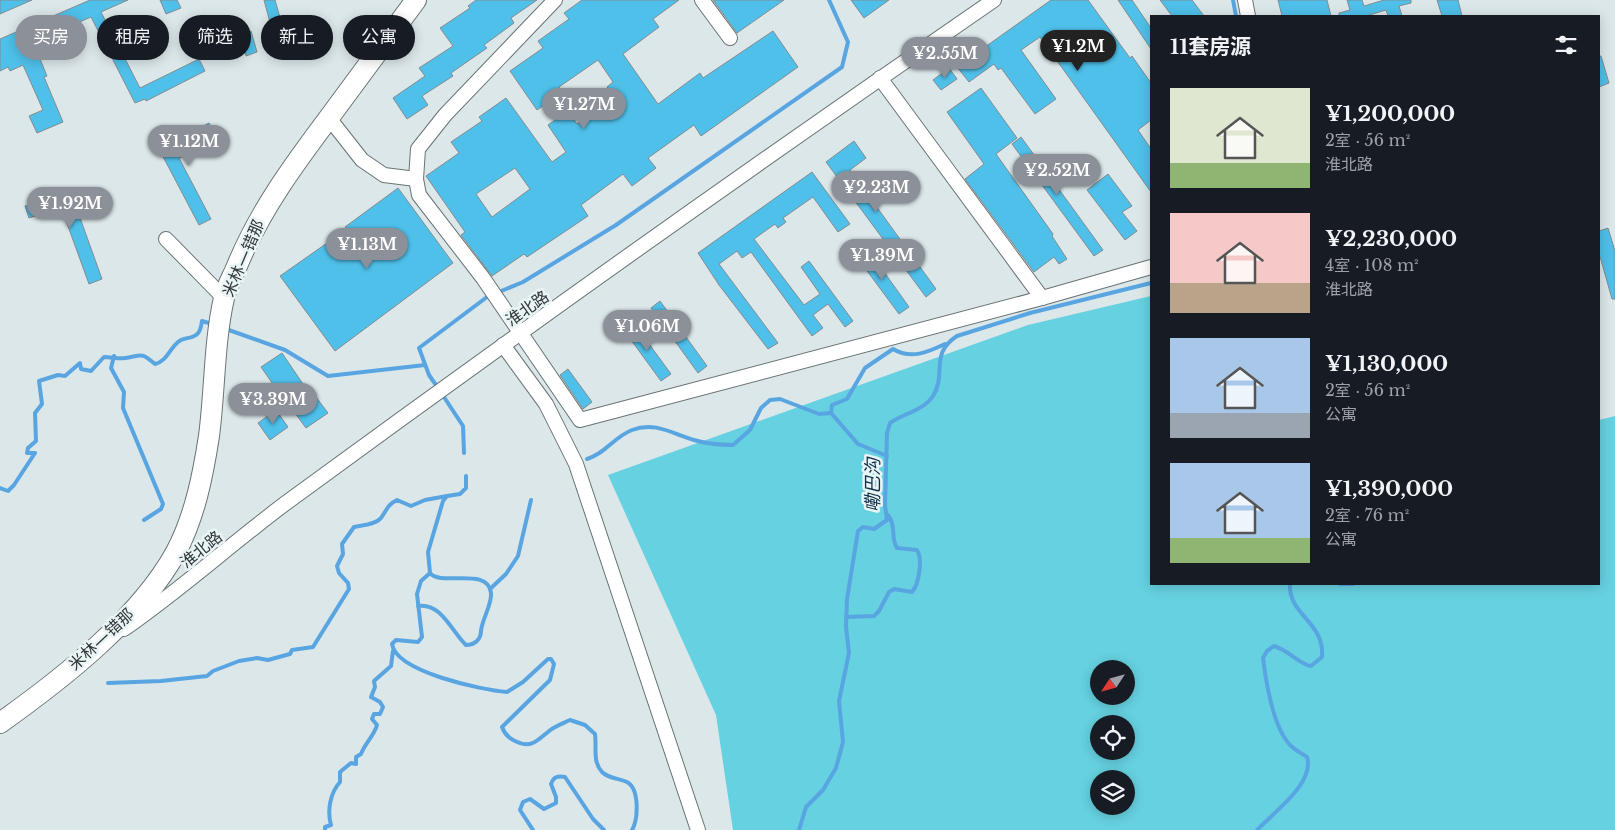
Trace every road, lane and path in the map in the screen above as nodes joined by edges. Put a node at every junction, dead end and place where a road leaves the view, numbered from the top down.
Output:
1 (416, 0) edge
2 (555, 0) edge
3 (702, 0) edge
4 (994, 0) edge
5 (1245, 0) edge
6 (1248, 15) edge
7 (730, 38) dead end
8 (880, 78) junction
9 (328, 118) junction
10 (416, 178) junction
11 (166, 238) dead end
12 (1150, 267) edge
13 (224, 298) junction
14 (1042, 298) junction
15 (520, 335) junction
16 (504, 345) junction
17 (88, 654) junction
18 (0, 723) edge
19 (698, 830) edge

1 - 9 highway, 米林—错那
2 - 10 street
3 - 7 street
4 - 8 street, 淮北路
5 - 6 street
8 - 14 street
8 - 15 street, 淮北路
9 - 10 street
9 - 13 highway, 米林—错那
10 - 15 street
11 - 13 street
12 - 14 street
13 - 17 highway, 米林—错那
14 - 15 street
15 - 16 street, 淮北路
16 - 17 street, 淮北路
16 - 19 street
17 - 18 highway, 米林—错那

